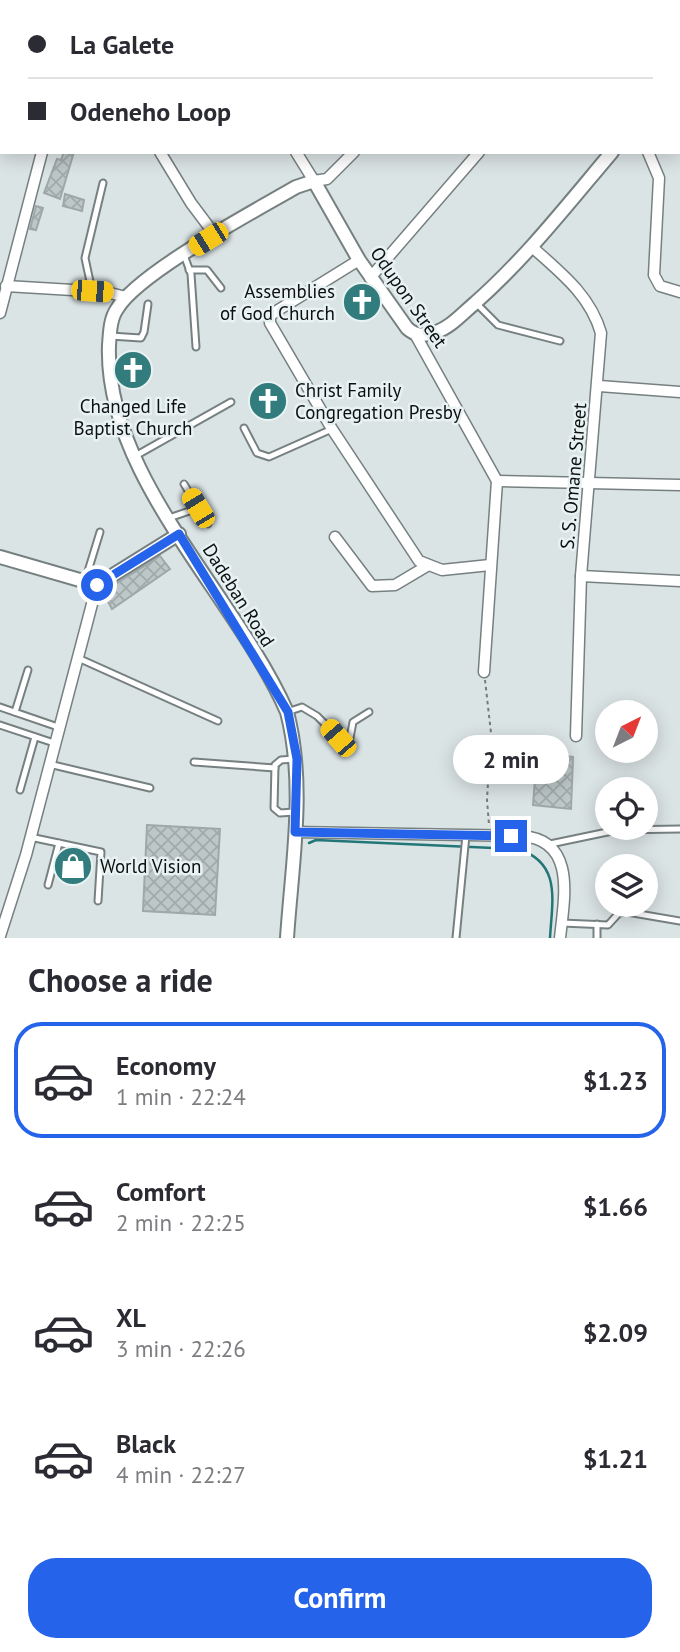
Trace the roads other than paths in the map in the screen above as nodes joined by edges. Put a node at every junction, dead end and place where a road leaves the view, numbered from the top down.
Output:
1 (41, 154) edge
2 (161, 154) edge
3 (297, 154) edge
4 (352, 154) edge
5 (477, 154) edge
6 (609, 154) edge
7 (649, 154) edge
8 (314, 181) junction
9 (103, 183) dead end
10 (215, 235) junction
11 (532, 247) junction
12 (184, 255) junction
13 (359, 260) junction
14 (189, 270) junction
15 (370, 278) junction
16 (6, 286) junction
17 (221, 288) dead end
18 (92, 291) junction
19 (680, 292) edge
20 (125, 297) junction
21 (475, 303) junction
22 (148, 304) dead end
23 (0, 313) edge
24 (415, 334) junction
25 (110, 336) junction
26 (560, 341) dead end
27 (196, 346) dead end
28 (599, 386) junction
29 (680, 392) edge
30 (231, 402) dead end
31 (244, 428) dead end
32 (332, 429) junction
33 (135, 456) junction
34 (497, 481) junction
35 (591, 482) junction
36 (184, 484) dead end
37 (680, 485) edge
38 (198, 508) junction
39 (169, 518) junction
40 (208, 524) dead end
41 (100, 532) dead end
42 (179, 534) junction
43 (335, 537) dead end
44 (0, 557) edge
45 (491, 565) junction
46 (427, 566) junction
47 (581, 576) junction
48 (680, 581) edge
49 (91, 583) junction
50 (76, 657) junction
51 (28, 670) dead end
52 (484, 672) road end
53 (0, 707) edge
54 (15, 712) junction
55 (288, 712) junction
56 (369, 712) dead end
57 (218, 721) dead end
58 (0, 725) edge
59 (58, 727) junction
60 (576, 736) dead end
61 (35, 737) junction
62 (54, 743) junction
63 (297, 759) junction
64 (194, 762) dead end
65 (48, 764) junction
66 (275, 768) junction
67 (150, 788) dead end
68 (20, 790) dead end
69 (294, 812) junction
70 (680, 829) edge
71 (295, 832) junction
72 (30, 837) junction
73 (59, 842) junction
74 (465, 842) junction
75 (551, 844) junction
76 (48, 885) dead end
77 (98, 901) dead end
78 (680, 921) edge
79 (562, 923) junction
80 (597, 924) junction
81 (0, 936) edge
82 (286, 938) edge
83 (456, 938) edge
84 (560, 938) edge
85 (597, 938) edge

1 - 16 street
2 - 10 street
3 - 8 street, Odupon Street
4 - 8 street
5 - 15 street
6 - 11 street
7 - 19 street
8 - 10 street
8 - 13 street, Odupon Street
9 - 18 lane
10 - 12 street
11 - 21 street
11 - 28 street, S. S. Omane Street
12 - 14 lane
12 - 20 street
13 - 15 street, Odupon Street
13 - 32 street
14 - 17 lane
14 - 27 lane
15 - 24 street, Odupon Street
16 - 18 street
16 - 23 street
18 - 20 street
20 - 25 street, Dadeban Road
21 - 24 street
21 - 26 lane
22 - 25 lane
24 - 34 street, Odupon Street
25 - 33 street, Dadeban Road
28 - 29 street
28 - 35 street, S. S. Omane Street
30 - 33 lane
31 - 32 lane
32 - 46 street
33 - 39 street, Dadeban Road
34 - 35 street
34 - 45 street
35 - 37 street
35 - 47 street, S. S. Omane Street
36 - 38 lane
38 - 39 lane
38 - 40 lane
39 - 42 street, Dadeban Road
41 - 49 lane
42 - 49 street
42 - 55 street, Dadeban Road
43 - 46 street
44 - 49 street
45 - 46 street
45 - 52 street
47 - 48 street
47 - 60 street, S. S. Omane Street
49 - 50 street
50 - 57 lane
50 - 59 street
51 - 54 lane
53 - 54 lane
54 - 59 lane
55 - 56 lane
55 - 63 street, Dadeban Road
58 - 61 lane
59 - 62 street
61 - 62 lane
61 - 68 lane
62 - 65 street
63 - 66 lane
63 - 69 street, Dadeban Road
64 - 66 lane
65 - 67 lane
65 - 72 street
66 - 69 lane
69 - 71 street, Dadeban Road
70 - 75 lane
71 - 74 street
71 - 82 street, Dadeban Road
72 - 73 lane
72 - 81 street
73 - 76 lane
73 - 77 lane
74 - 75 street
74 - 83 lane
75 - 79 street
78 - 80 lane
79 - 80 lane
79 - 84 street
80 - 85 lane

